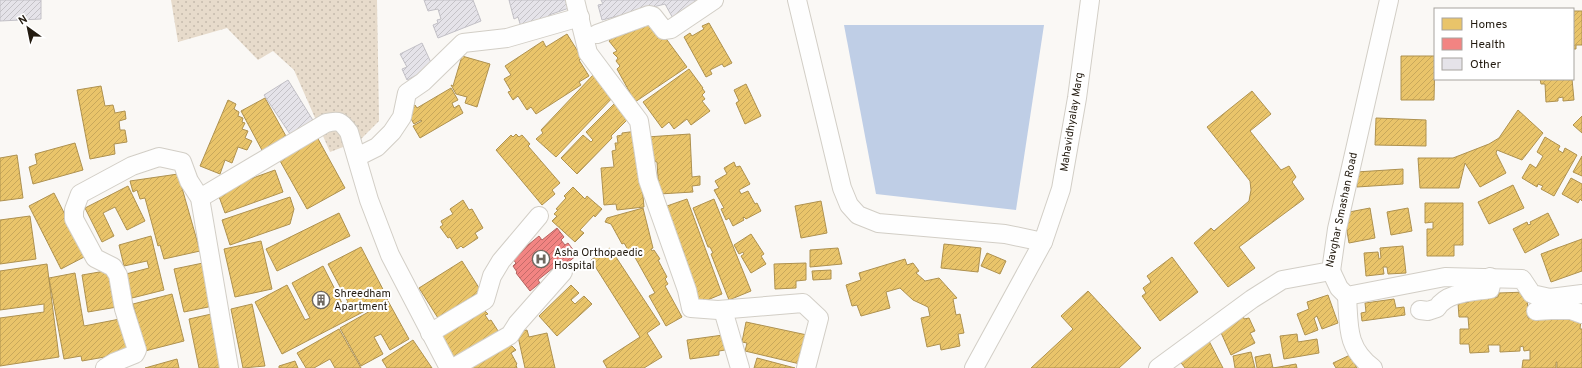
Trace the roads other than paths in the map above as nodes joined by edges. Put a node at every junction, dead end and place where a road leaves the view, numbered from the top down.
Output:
1 (797, 0) edge
2 (1090, 0) edge
3 (1389, 0) edge
4 (707, 2) edge
5 (578, 8) edge
6 (597, 34) dead end
7 (357, 156) junction
8 (200, 198) junction
9 (539, 216) dead end
10 (1043, 242) junction
11 (1331, 271) junction
12 (563, 272) dead end
13 (1490, 277) junction
14 (1582, 294) edge
15 (1347, 296) junction
16 (1546, 306) junction
17 (723, 310) junction
18 (1420, 310) dead end
19 (1582, 314) edge
20 (430, 333) junction
21 (105, 368) edge
22 (229, 368) edge
23 (449, 368) edge
24 (453, 368) edge
25 (740, 368) edge
26 (806, 368) edge
27 (974, 368) edge
28 (1158, 368) edge
29 (1373, 368) edge

1 - 10 street
2 - 10 street, Mahavidhyalay Marg
3 - 11 street, Navghar Smashan Road
4 - 6 street
5 - 7 street
5 - 17 street
7 - 8 street
7 - 20 street
8 - 21 street
8 - 22 street
9 - 20 street
10 - 27 street, Mahavidhyalay Marg
11 - 15 street
11 - 28 street, Navghar Smashan Road
12 - 24 street
13 - 15 street
13 - 16 street
13 - 18 street
14 - 16 street
15 - 29 street
16 - 19 street
17 - 25 street
17 - 26 street
20 - 23 street

